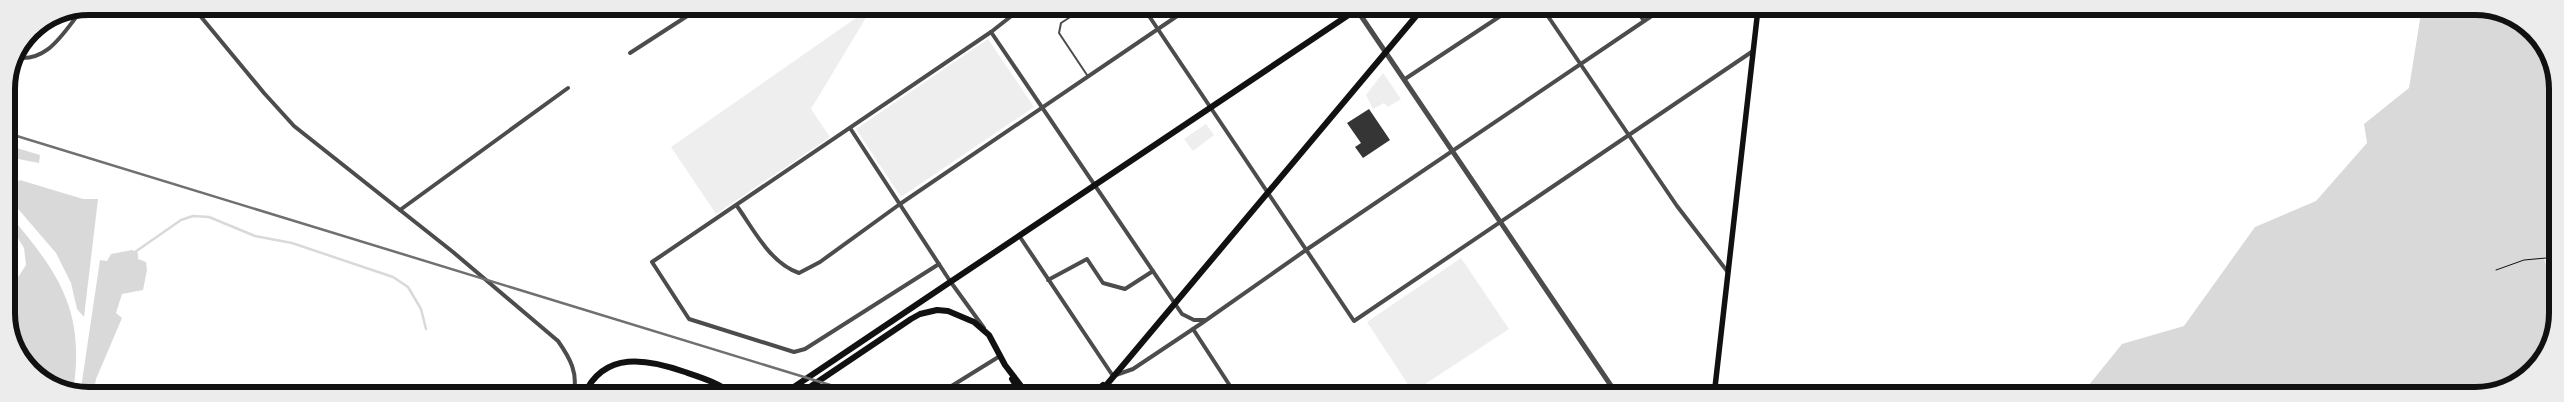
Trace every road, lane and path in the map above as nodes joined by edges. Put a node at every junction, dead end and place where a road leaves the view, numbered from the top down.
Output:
1 (199, 15) edge
2 (689, 15) edge
3 (1013, 15) edge
4 (1073, 15) edge
5 (1148, 15) edge
6 (1179, 15) edge
7 (1349, 15) edge
8 (1360, 15) edge
9 (1417, 15) edge
10 (1502, 15) edge
11 (1547, 15) edge
12 (1640, 15) edge
13 (1653, 15) edge
14 (1757, 15) edge
15 (77, 16) edge
16 (1644, 21) junction
17 (1158, 29) junction
18 (991, 32) junction
19 (1753, 50) junction
20 (630, 53) dead end
21 (1386, 53) junction
22 (23, 57) edge
23 (1580, 63) junction
24 (1088, 76) junction
25 (1405, 79) junction
26 (568, 88) dead end
27 (1042, 106) junction
28 (1211, 107) junction
29 (850, 128) junction
30 (1628, 133) junction
31 (1452, 150) junction
32 (1096, 186) junction
33 (1268, 192) junction
34 (900, 204) junction
35 (737, 206) junction
36 (400, 210) junction
37 (1501, 221) junction
38 (1020, 237) junction
39 (1306, 250) junction
40 (2549, 258) edge
41 (939, 264) junction
42 (2496, 270) dead end
43 (1153, 271) junction
44 (1728, 272) junction
45 (1048, 280) junction
46 (950, 281) junction
47 (1175, 304) junction
48 (1207, 320) junction
49 (1193, 329) junction
50 (989, 335) junction
51 (1000, 356) junction
52 (1005, 364) junction
53 (1113, 376) junction
54 (574, 387) edge
55 (589, 387) edge
56 (721, 387) edge
57 (794, 387) edge
58 (810, 387) edge
59 (950, 387) edge
60 (1018, 387) edge
61 (1022, 387) edge
62 (1100, 387) edge
63 (1104, 387) edge
64 (1231, 387) edge
65 (1612, 387) edge
66 (1715, 387) edge

1 - 36 street
2 - 20 street
3 - 18 street
4 - 24 lane
5 - 17 street
6 - 17 street
7 - 28 main road
8 - 21 street
9 - 21 main road
10 - 25 street
11 - 23 street
12 - 16 street
13 - 16 street
14 - 19 main road
15 - 22 street
16 - 23 street
17 - 24 street
17 - 28 street
18 - 27 street
18 - 29 street
19 - 30 street
19 - 44 main road
21 - 25 street
21 - 33 main road
23 - 30 street
23 - 31 street
24 - 27 street
25 - 31 street
26 - 36 street
27 - 32 street
27 - 34 street
28 - 32 main road
28 - 33 street
29 - 34 street
29 - 35 street
30 - 37 street
30 - 44 street
31 - 37 street
31 - 39 street
32 - 38 main road
32 - 43 street
33 - 39 street
33 - 47 main road
34 - 35 street
34 - 41 street
35 - 41 street
36 - 54 street
37 - 39 street
37 - 65 street
38 - 45 street
38 - 46 main road
39 - 48 street
40 - 42 path
41 - 46 street
43 - 45 street
43 - 47 street
44 - 66 main road
45 - 53 street
46 - 50 street
46 - 57 main road
47 - 48 street
47 - 53 main road
48 - 49 street
49 - 53 street
49 - 64 street
50 - 51 main road
50 - 58 main road
51 - 52 main road
51 - 59 street
52 - 60 main road
52 - 61 main road
53 - 62 main road
53 - 63 main road
55 - 56 main road

